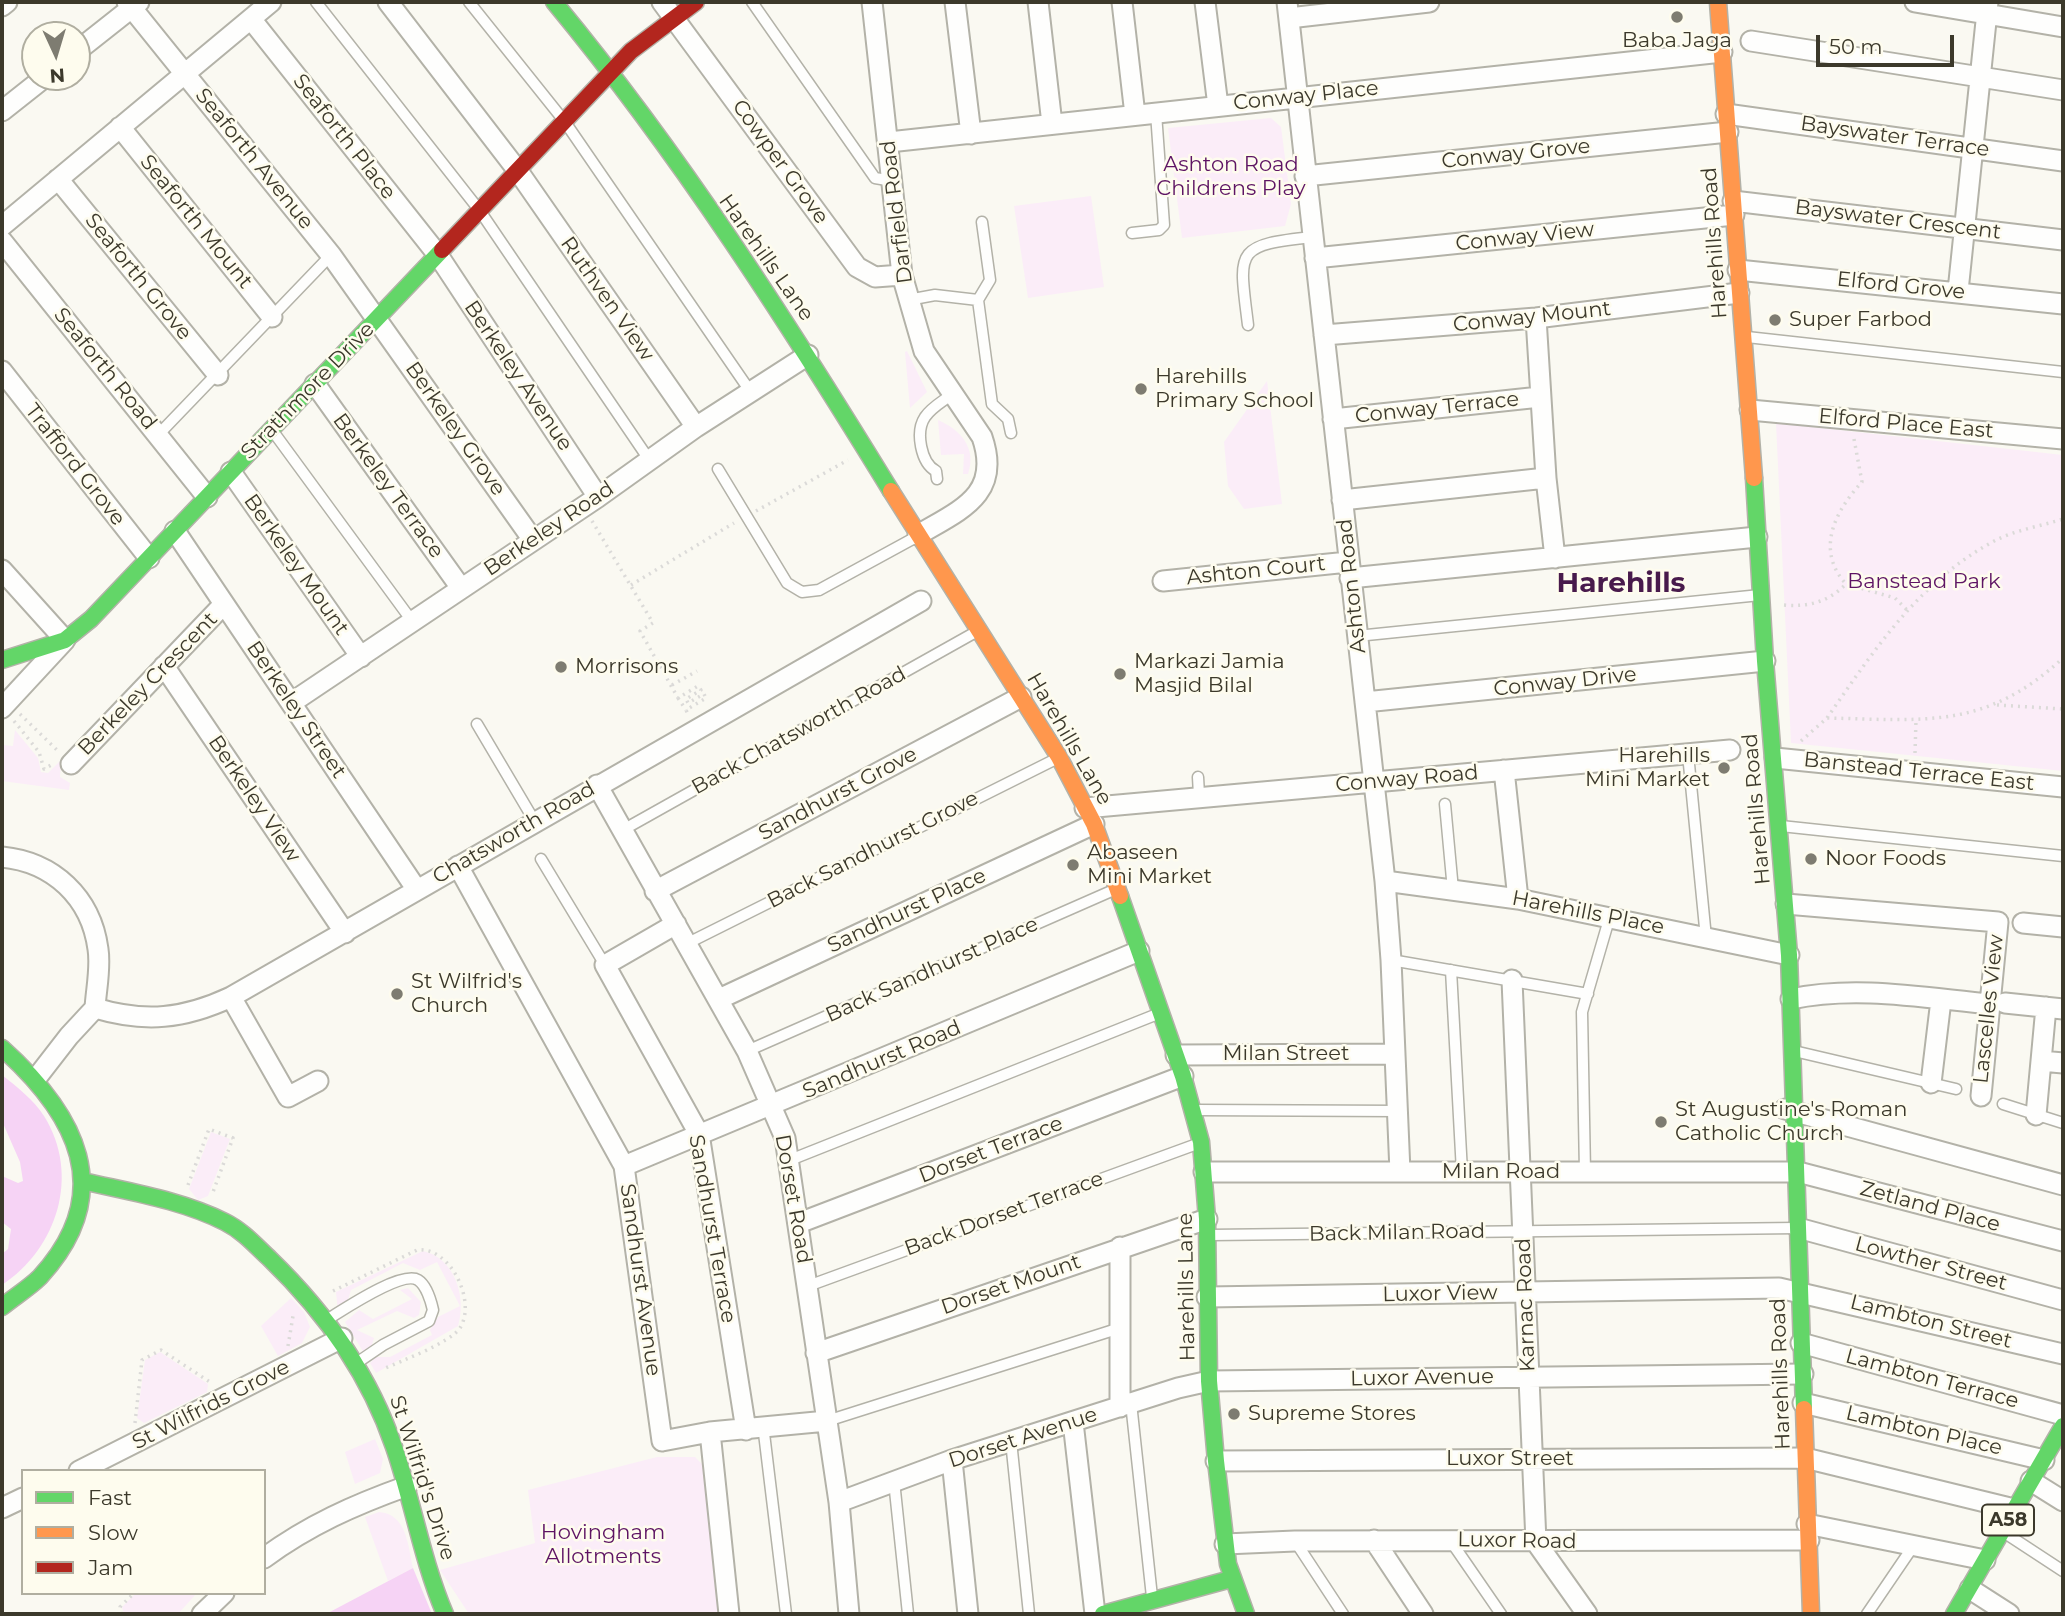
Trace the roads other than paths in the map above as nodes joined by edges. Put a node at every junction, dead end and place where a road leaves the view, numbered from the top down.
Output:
1 (8, 2) edge
2 (271, 2) edge
3 (316, 2) edge
4 (388, 2) edge
5 (469, 2) edge
6 (554, 2) edge
7 (662, 2) edge
8 (696, 2) edge
9 (752, 2) edge
10 (872, 2) edge
11 (955, 2) edge
12 (1038, 2) edge
13 (1122, 2) edge
14 (1205, 2) edge
15 (1429, 2) edge
16 (1708, 2) edge
17 (1718, 2) edge
18 (1915, 2) edge
19 (133, 4) edge
20 (2, 6) edge
21 (1987, 9) edge
22 (1288, 10) edge
23 (674, 18) junction
24 (251, 19) junction
25 (2063, 27) edge
26 (91, 39) edge
27 (1751, 41) dead end
28 (1717, 52) junction
29 (612, 72) junction
30 (185, 73) junction
31 (1979, 77) junction
32 (2063, 90) edge
33 (27, 91) edge
34 (1297, 97) junction
35 (1217, 106) junction
36 (2, 111) edge
37 (1156, 113) junction
38 (1135, 115) junction
39 (565, 122) junction
40 (1052, 124) junction
41 (1724, 126) junction
42 (120, 127) junction
43 (971, 134) junction
44 (889, 142) junction
45 (1972, 148) junction
46 (2063, 161) edge
47 (518, 171) junction
48 (1305, 176) junction
49 (58, 178) junction
50 (894, 181) junction
51 (480, 211) junction
52 (1731, 211) junction
53 (982, 222) dead end
54 (2, 226) edge
55 (1964, 228) junction
56 (1132, 233) dead end
57 (1312, 237) junction
58 (2063, 240) edge
59 (2, 241) edge
60 (331, 255) junction
61 (438, 255) junction
62 (1315, 258) junction
63 (1738, 270) junction
64 (902, 275) junction
65 (1958, 291) junction
66 (1734, 294) junction
67 (908, 300) junction
68 (978, 300) junction
69 (2063, 304) edge
70 (272, 317) junction
71 (378, 318) junction
72 (1536, 318) junction
73 (1248, 325) dead end
74 (1324, 335) junction
75 (1743, 336) junction
76 (808, 355) junction
77 (2, 371) edge
78 (2063, 372) edge
79 (218, 375) junction
80 (315, 384) junction
81 (750, 391) junction
82 (951, 396) junction
83 (1540, 397) junction
84 (1749, 410) junction
85 (1333, 419) junction
86 (696, 427) junction
87 (272, 429) junction
88 (1011, 433) dead end
89 (158, 435) junction
90 (2063, 439) edge
91 (650, 461) junction
92 (718, 469) dead end
93 (231, 472) junction
94 (1546, 478) junction
95 (937, 479) dead end
96 (207, 497) junction
97 (1342, 500) junction
98 (591, 502) junction
99 (175, 531) junction
100 (918, 536) junction
101 (1752, 537) junction
102 (533, 540) junction
103 (149, 558) junction
104 (1555, 558) junction
105 (2, 570) edge
106 (1349, 570) junction
107 (1163, 581) dead end
108 (461, 588) junction
109 (1755, 596) junction
110 (921, 601) dead end
111 (224, 604) junction
112 (412, 621) junction
113 (977, 631) junction
114 (1357, 636) junction
115 (65, 640) junction
116 (361, 657) junction
117 (2, 660) edge
118 (1759, 662) junction
119 (163, 666) junction
120 (1021, 696) junction
121 (1365, 702) junction
122 (291, 703) junction
123 (4, 706) edge
124 (477, 724) dead end
125 (1730, 750) dead end
126 (1688, 754) junction
127 (1059, 757) junction
128 (1775, 758) junction
129 (71, 764) dead end
130 (1504, 771) junction
131 (1373, 782) junction
132 (597, 785) junction
133 (2063, 786) edge
134 (1445, 804) dead end
135 (1090, 816) junction
136 (535, 821) junction
137 (1780, 827) junction
138 (620, 832) junction
139 (2063, 856) edge
140 (2, 857) edge
141 (541, 859) dead end
142 (458, 866) junction
143 (1385, 881) junction
144 (1116, 888) junction
145 (417, 890) junction
146 (1453, 890) junction
147 (655, 891) junction
148 (1518, 898) junction
149 (1786, 904) junction
150 (1610, 916) junction
151 (2024, 923) dead end
152 (676, 924) junction
153 (2063, 927) edge
154 (345, 933) junction
155 (1706, 937) junction
156 (688, 943) junction
157 (1139, 951) junction
158 (1783, 954) junction
159 (1391, 960) junction
160 (605, 965) junction
161 (1451, 970) junction
162 (1512, 980) junction
163 (1588, 994) junction
164 (231, 997) junction
165 (719, 999) junction
166 (1791, 999) junction
167 (1941, 1000) junction
168 (1998, 1004) junction
169 (2054, 1008) edge
170 (95, 1009) junction
171 (1161, 1013) junction
172 (2, 1048) edge
173 (747, 1051) junction
174 (1794, 1051) junction
175 (1395, 1054) junction
176 (1176, 1055) junction
177 (2041, 1061) junction
178 (2063, 1063) edge
179 (37, 1076) junction
180 (1183, 1076) junction
181 (318, 1082) dead end
182 (1931, 1083) junction
183 (1956, 1089) dead end
184 (1981, 1096) dead end
185 (2003, 1104) dead end
186 (773, 1106) junction
187 (1195, 1110) junction
188 (1398, 1111) junction
189 (1790, 1111) junction
190 (2036, 1115) junction
191 (2063, 1123) edge
192 (699, 1134) junction
193 (1201, 1142) junction
194 (790, 1160) junction
195 (624, 1166) junction
196 (1204, 1172) junction
197 (1400, 1172) junction
198 (1462, 1172) junction
199 (1520, 1172) junction
200 (1585, 1172) junction
201 (1793, 1172) junction
202 (83, 1181) junction
203 (2063, 1185) edge
204 (799, 1223) junction
205 (1207, 1227) junction
206 (1794, 1228) junction
207 (1523, 1231) junction
208 (2063, 1241) edge
209 (1120, 1247) junction
210 (808, 1286) junction
211 (1795, 1290) junction
212 (1525, 1293) junction
213 (1207, 1297) junction
214 (2063, 1300) edge
215 (2, 1307) edge
216 (327, 1320) junction
217 (1121, 1328) junction
218 (342, 1338) junction
219 (1801, 1343) junction
220 (816, 1353) junction
221 (2063, 1354) edge
222 (358, 1362) junction
223 (1799, 1374) junction
224 (1529, 1377) junction
225 (1209, 1381) junction
226 (1803, 1403) junction
227 (1126, 1405) junction
228 (2063, 1415) edge
229 (827, 1421) junction
230 (1073, 1422) junction
231 (2063, 1426) edge
232 (754, 1428) junction
233 (710, 1432) junction
234 (1011, 1441) junction
235 (1801, 1458) junction
236 (1533, 1459) junction
237 (952, 1460) junction
238 (2044, 1460) junction
239 (1216, 1461) junction
240 (83, 1469) edge
241 (894, 1480) junction
242 (2031, 1481) junction
243 (407, 1486) junction
244 (21, 1499) edge
245 (2063, 1501) edge
246 (838, 1502) junction
247 (2, 1508) edge
248 (2014, 1509) junction
249 (2001, 1531) junction
250 (1806, 1535) junction
251 (1374, 1540) junction
252 (1450, 1540) junction
253 (1295, 1541) junction
254 (1536, 1542) junction
255 (1225, 1544) junction
256 (1915, 1545) junction
257 (266, 1557) edge
258 (1985, 1560) junction
259 (2063, 1571) edge
260 (1231, 1579) junction
261 (1970, 1589) junction
262 (222, 1595) edge
263 (1152, 1600) junction
264 (202, 1614) edge
265 (445, 1614) edge
266 (729, 1614) edge
267 (786, 1614) edge
268 (849, 1614) edge
269 (908, 1614) edge
270 (968, 1614) edge
271 (1029, 1614) edge
272 (1095, 1614) edge
273 (1102, 1614) edge
274 (1246, 1614) edge
275 (1343, 1614) edge
276 (1423, 1614) edge
277 (1500, 1614) edge
278 (1587, 1614) edge
279 (1803, 1614) edge
280 (1811, 1614) edge
281 (1867, 1614) edge
282 (1954, 1614) edge
283 (2009, 1614) edge

1 - 20 street
2 - 24 street
3 - 51 lane
4 - 47 street, Ruthven View
5 - 39 lane
6 - 29 street, Harehills Lane
7 - 23 street, Cowper Grove
8 - 23 street, Strathmore Drive
9 - 50 lane
10 - 44 street, Darfield Road
11 - 43 street
12 - 40 street
13 - 38 street
14 - 35 street
15 - 22 street
16 - 28 street, Harehills Road
17 - 28 street, Harehills Road
18 - 21 street
19 - 26 street
19 - 30 street, Seaforth Avenue
21 - 25 street
21 - 31 street
22 - 34 street, Ashton Road
23 - 29 street, Strathmore Drive
23 - 64 street, Cowper Grove
24 - 30 street
24 - 61 street, Seaforth Place
27 - 31 street
28 - 34 street, Conway Place
28 - 41 street, Harehills Road
29 - 39 street, Strathmore Drive
29 - 76 street, Harehills Lane
30 - 42 street
30 - 60 street, Seaforth Avenue
31 - 32 street
31 - 45 street
33 - 36 street
34 - 35 street, Conway Place
34 - 48 street, Ashton Road
35 - 37 street, Conway Place
37 - 38 street, Conway Place
37 - 56 lane
38 - 40 street, Conway Place
39 - 47 street, Strathmore Drive
39 - 81 lane
40 - 43 street, Conway Place
41 - 45 street, Bayswater Terrace
41 - 48 street, Conway Grove
41 - 52 street, Harehills Road
42 - 49 street
42 - 70 street, Seaforth Mount
43 - 44 street, Conway Place
44 - 50 street, Darfield Road
45 - 46 street, Bayswater Terrace
45 - 55 street
47 - 51 street, Strathmore Drive
47 - 86 street, Ruthven View
48 - 57 street, Ashton Road
49 - 54 street
49 - 79 street, Seaforth Grove
50 - 64 street, Darfield Road
51 - 61 street, Strathmore Drive
51 - 91 lane
52 - 55 street, Bayswater Crescent
52 - 62 street, Conway View
52 - 63 street, Harehills Road
52 - 66 street, Harehills Road
53 - 68 lane
55 - 58 street, Bayswater Crescent
55 - 65 street
57 - 62 street, Ashton Road
57 - 73 lane
59 - 89 street, Seaforth Road
60 - 70 lane
60 - 71 street, Seaforth Avenue
61 - 71 street, Strathmore Drive
61 - 98 street, Berkeley Avenue
62 - 74 street, Ashton Road
63 - 65 street, Elford Grove
63 - 66 street, Harehills Road
64 - 67 street, Darfield Road
65 - 69 street, Elford Grove
66 - 72 street, Conway Mount
66 - 75 street, Harehills Road
66 - 101 street, Harehills Road
67 - 68 lane
67 - 82 street, Darfield Road
68 - 88 lane
70 - 79 lane
71 - 80 street, Strathmore Drive
71 - 102 street, Berkeley Grove
72 - 74 street, Conway Mount
72 - 83 street
74 - 85 street, Ashton Road
75 - 78 lane
75 - 84 street, Harehills Road
76 - 81 street, Berkeley Road
76 - 100 street, Harehills Lane
77 - 103 street, Trafford Grove
79 - 89 lane
80 - 87 street, Strathmore Drive
80 - 108 street, Berkeley Terrace
81 - 86 street, Berkeley Road
82 - 95 lane
82 - 100 street, Darfield Road
83 - 85 street, Conway Terrace
83 - 94 street
84 - 90 street, Elford Place East
84 - 101 street, Harehills Road
85 - 97 street, Ashton Road
86 - 91 street, Berkeley Road
87 - 93 street, Strathmore Drive
87 - 112 lane
89 - 96 street, Seaforth Road
91 - 98 street, Berkeley Road
92 - 100 lane
93 - 96 street, Strathmore Drive
93 - 116 street, Berkeley Mount
94 - 97 street
94 - 104 street
96 - 99 street, Strathmore Drive
97 - 106 street, Ashton Road
98 - 102 street, Berkeley Road
99 - 103 street, Strathmore Drive
99 - 111 street, Berkeley Street
100 - 113 street, Harehills Lane
101 - 104 street, Ashton Court
101 - 109 street, Harehills Road
102 - 108 street, Berkeley Road
103 - 115 street, Strathmore Drive
104 - 106 street, Ashton Court
105 - 115 street
106 - 107 street, Ashton Court
106 - 114 street, Ashton Road
108 - 112 street, Berkeley Road
109 - 114 lane
109 - 118 street, Harehills Road
110 - 132 street, Chatsworth Road
111 - 119 street, Berkeley Crescent
111 - 122 street, Berkeley Street
112 - 116 street, Berkeley Road
113 - 120 street, Harehills Lane
113 - 138 lane, Back Chatsworth Road
114 - 121 street, Ashton Road
115 - 117 street
115 - 123 street, Strathmore Drive
116 - 122 street, Berkeley Road
118 - 121 street, Conway Drive
118 - 128 street, Harehills Road
118 - 158 street, Harehills Road
119 - 129 street, Berkeley Crescent
119 - 154 street, Berkeley View
120 - 127 street, Harehills Lane
120 - 147 street, Sandhurst Grove
121 - 131 street, Ashton Road
122 - 145 street, Berkeley Street
124 - 136 lane
125 - 126 street, Conway Road
126 - 130 street, Conway Road
126 - 155 lane
127 - 135 street, Harehills Lane
127 - 156 lane, Back Sandhurst Grove
128 - 133 street, Banstead Terrace East
128 - 137 street, Harehills Road
130 - 131 street, Conway Road
130 - 148 street
131 - 135 street, Conway Road
131 - 143 street, Ashton Road
132 - 136 street, Chatsworth Road
132 - 138 street, Dorset Road
134 - 146 lane
135 - 144 street, Harehills Lane
135 - 165 street, Sandhurst Place
136 - 142 street, Chatsworth Road
137 - 139 lane
137 - 149 street, Harehills Road
138 - 147 street, Dorset Road
140 - 170 street
141 - 160 lane, Sandhurst Terrace
142 - 145 street, Chatsworth Road
142 - 195 street, Sandhurst Avenue
143 - 146 street, Harehills Place
143 - 159 street, Ashton Road
144 - 157 street, Harehills Lane
144 - 173 lane, Back Sandhurst Place
145 - 154 street, Chatsworth Road
146 - 148 street, Harehills Place
147 - 152 street, Dorset Road
148 - 150 street, Harehills Place
149 - 158 street, Harehills Road
149 - 168 street, Lascelles View
150 - 155 street, Harehills Place
150 - 163 lane
151 - 153 street
152 - 156 street, Dorset Road
152 - 160 street
154 - 164 street, Chatsworth Road
155 - 158 street, Harehills Place
156 - 165 street, Dorset Road
157 - 171 street, Harehills Lane
157 - 186 street, Sandhurst Road
158 - 166 street, Harehills Road
158 - 189 street, Harehills Road
159 - 161 lane
159 - 175 street, Ashton Road
160 - 192 street, Sandhurst Terrace
161 - 162 lane
161 - 198 lane
162 - 163 lane
162 - 199 street, Karnac Road
163 - 200 lane
164 - 170 street, Chatsworth Road
164 - 181 street
165 - 173 street, Dorset Road
166 - 167 street
166 - 174 street, Harehills Road
167 - 168 street
167 - 182 street
168 - 169 street
168 - 184 street, Lascelles View
169 - 177 street
170 - 179 street
171 - 176 street, Harehills Lane
171 - 194 lane
172 - 179 street
173 - 186 street, Dorset Road
174 - 182 lane
174 - 189 street, Harehills Road
175 - 176 street, Milan Street
175 - 188 street, Ashton Road
176 - 180 street, Harehills Lane
177 - 178 street
177 - 190 street
179 - 202 street
180 - 187 street, Harehills Lane
180 - 204 street, Dorset Terrace
182 - 183 lane
185 - 190 lane
186 - 192 street, Sandhurst Road
186 - 194 street, Dorset Road
187 - 188 lane
187 - 193 street, Harehills Lane
188 - 197 street, Ashton Road
189 - 201 street, Harehills Road
189 - 203 street
190 - 191 lane
192 - 195 street, Sandhurst Road
192 - 232 street, Sandhurst Terrace
193 - 196 street, Harehills Lane
193 - 210 lane, Back Dorset Terrace
194 - 204 street, Dorset Road
195 - 233 street, Sandhurst Avenue
196 - 197 street, Milan Road
196 - 205 street, Harehills Lane
197 - 198 street, Milan Road
198 - 199 street, Milan Road
199 - 200 street, Milan Road
199 - 207 street, Karnac Road
200 - 201 street, Milan Road
201 - 206 street, Harehills Road
201 - 208 street, Zetland Place
202 - 215 street
202 - 216 street, St Wilfrid's Drive
204 - 210 street, Dorset Road
205 - 207 lane, Back Milan Road
205 - 209 street, Dorset Mount
205 - 213 street, Harehills Lane
206 - 207 lane, Back Milan Road
206 - 211 street, Harehills Road
206 - 214 street, Lowther Street
207 - 212 street, Karnac Road
209 - 217 street
209 - 220 street, Dorset Mount
210 - 220 street, Dorset Road
211 - 212 street, Luxor View
211 - 219 street, Harehills Road
211 - 221 street, Lambton Street
211 - 223 street, Harehills Road
212 - 213 street, Luxor View
212 - 224 street, Karnac Road
213 - 225 street, Harehills Lane
216 - 218 street, St Wilfrid's Drive
216 - 222 lane
217 - 227 street
217 - 229 lane
218 - 222 street, St Wilfrid's Drive
218 - 240 street, St Wilfrids Grove
219 - 223 street, Harehills Road
219 - 228 street, Lambton Terrace
220 - 229 street, Dorset Road
222 - 243 street, St Wilfrid's Drive
223 - 224 street, Luxor Avenue
223 - 226 street, Harehills Road
223 - 235 street, Harehills Road
224 - 225 street, Luxor Avenue
224 - 236 street, Karnac Road
225 - 227 street, Dorset Avenue
225 - 239 street, Harehills Lane
226 - 235 street, Harehills Road
226 - 238 street, Lambton Place
227 - 230 street, Dorset Avenue
227 - 263 lane
229 - 232 street
229 - 246 street, Dorset Road
230 - 234 street, Dorset Avenue
230 - 272 street
231 - 238 street, A58
232 - 233 street
232 - 267 lane
233 - 266 street
234 - 237 street, Dorset Avenue
234 - 271 lane
235 - 236 street, Luxor Street
235 - 248 street, Luxor Street
235 - 250 street, Harehills Road
236 - 239 street, Luxor Street
236 - 254 street, Karnac Road
237 - 241 street, Dorset Avenue
237 - 270 street
238 - 242 street, A58
239 - 255 street, Harehills Lane
241 - 246 street, Dorset Avenue
241 - 269 lane
242 - 245 street
242 - 248 street, A58
243 - 257 street
243 - 265 street, St Wilfrid's Drive
244 - 247 street
246 - 268 street, Dorset Road
248 - 249 street, A58
249 - 258 street, A58
249 - 259 lane
250 - 254 street, Luxor Road
250 - 256 street, Luxor Road
250 - 279 street, Harehills Road
250 - 280 street, Harehills Road
251 - 252 street, Luxor Road
251 - 253 street, Luxor Road
251 - 276 street
252 - 254 street, Luxor Road
252 - 277 lane
253 - 255 street, Luxor Road
253 - 275 lane
254 - 278 street
255 - 260 street, Harehills Lane
256 - 258 street, Luxor Road
256 - 281 lane
258 - 261 street, A58
260 - 263 street
260 - 274 street, Harehills Lane
261 - 282 street, A58
261 - 283 street
262 - 264 street
263 - 273 street

